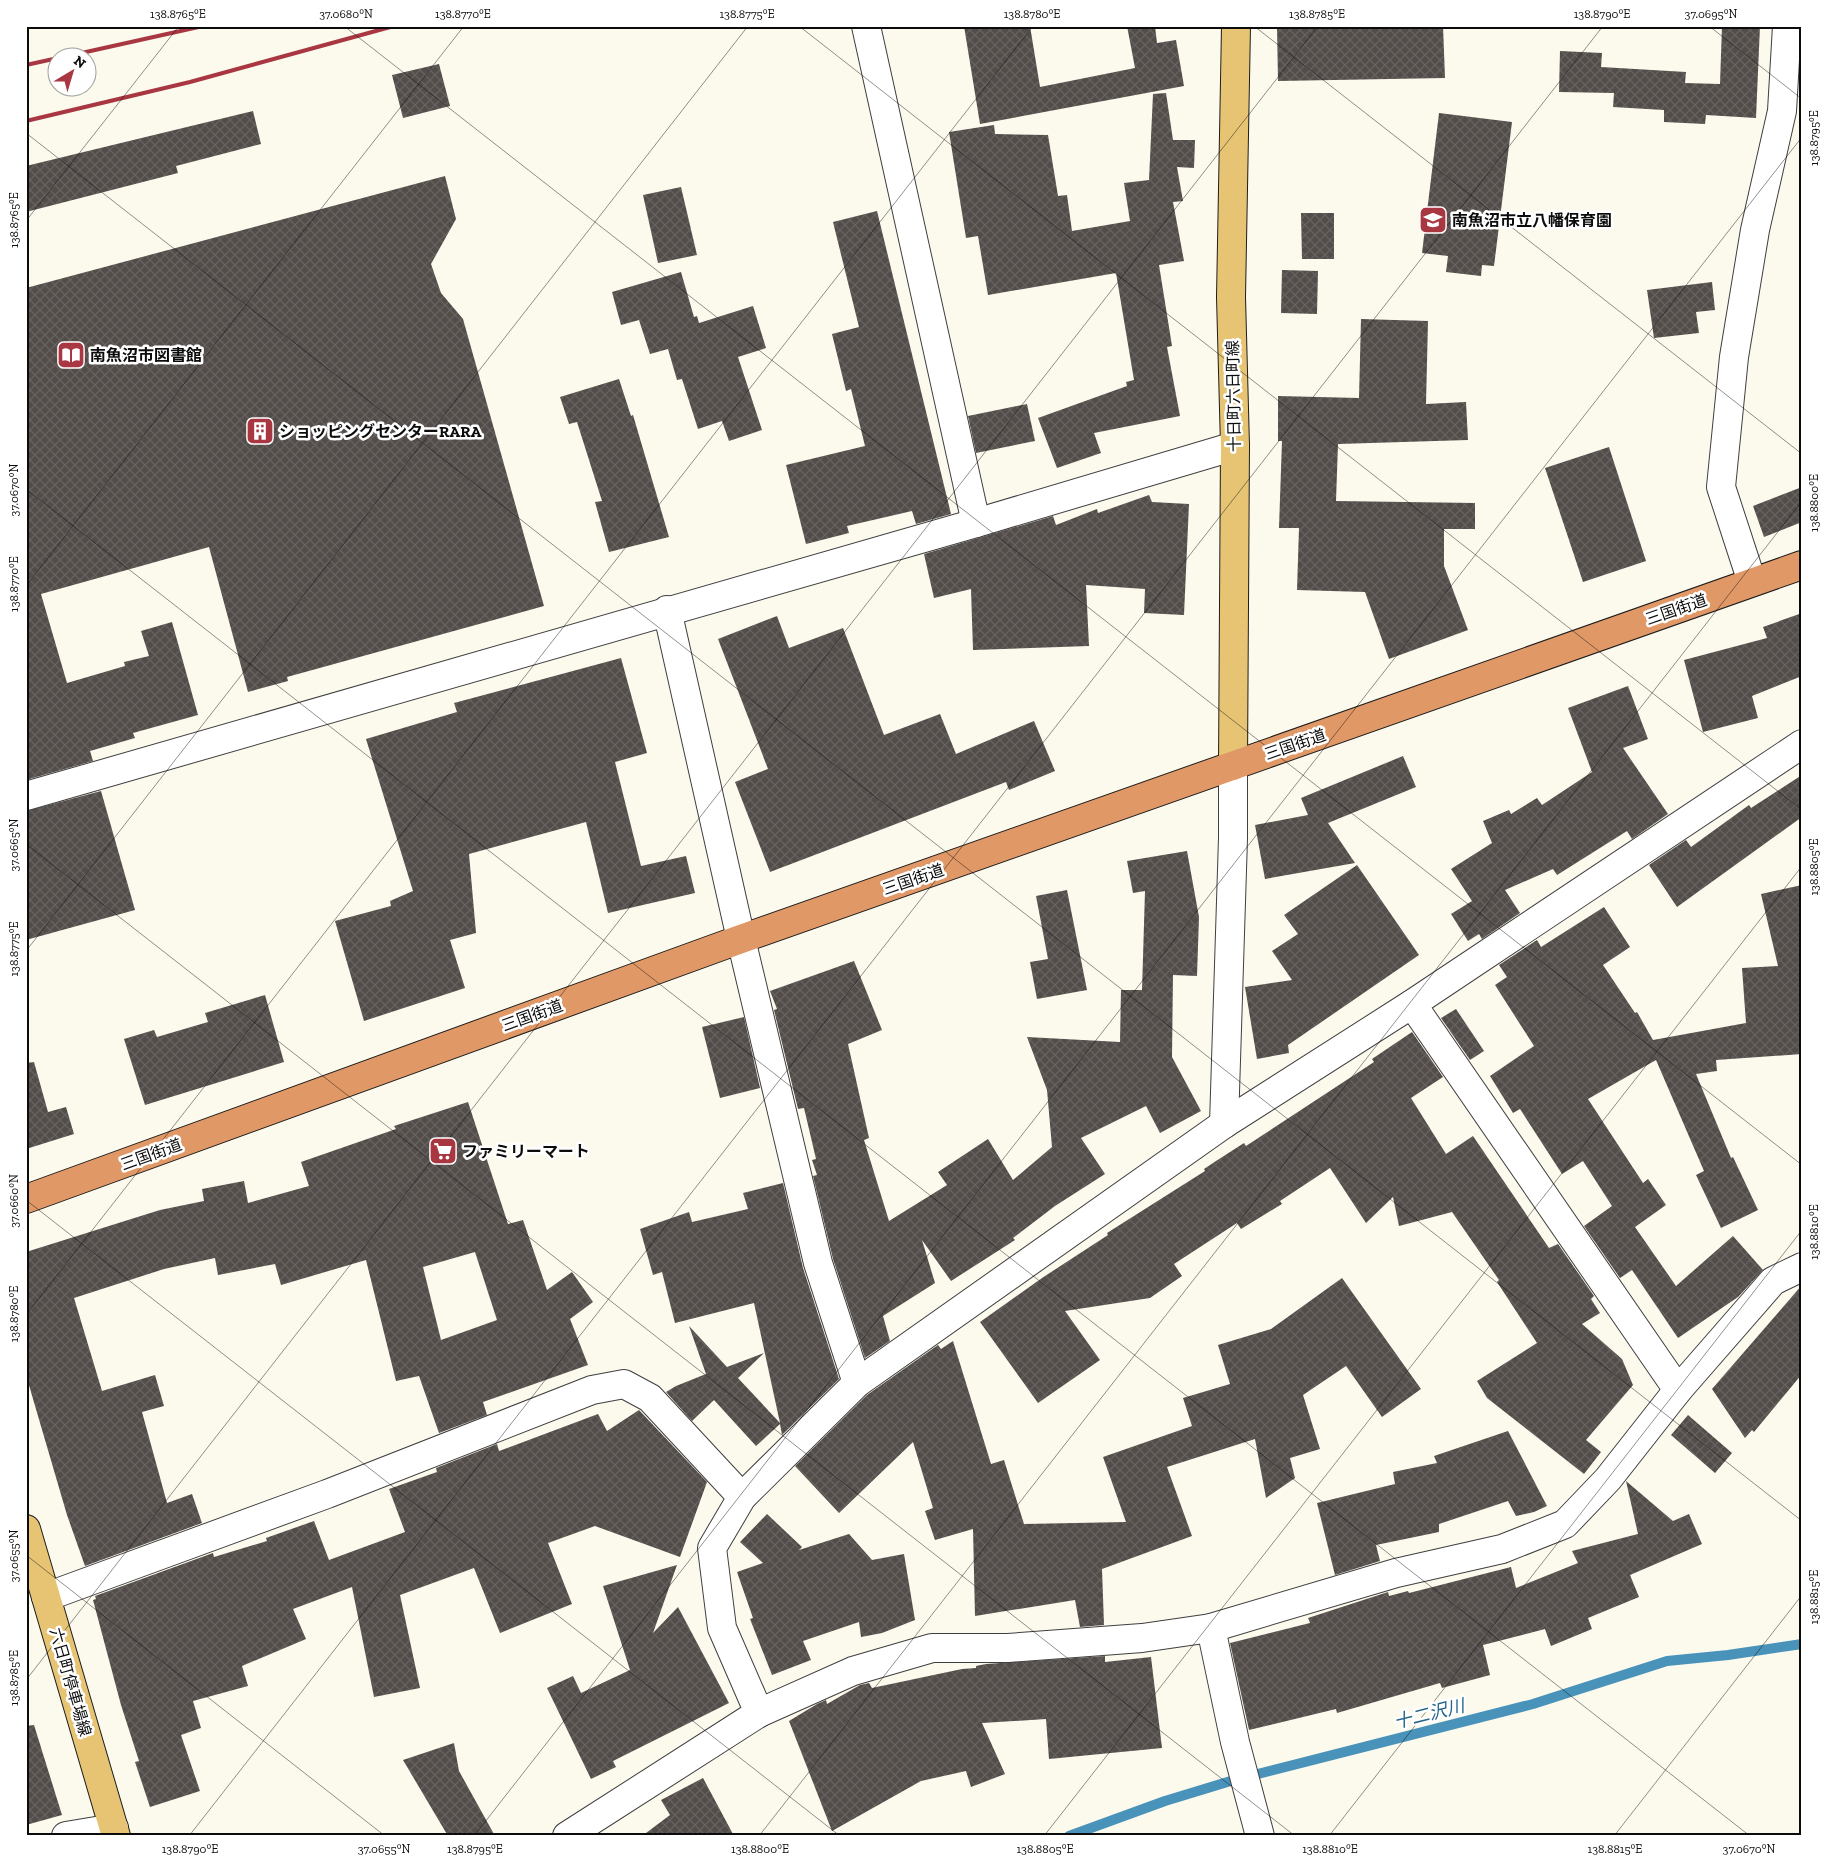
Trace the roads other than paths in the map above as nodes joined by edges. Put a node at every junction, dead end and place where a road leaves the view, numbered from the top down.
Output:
1 (866, 26) edge
2 (1236, 26) edge
3 (1787, 26) edge
4 (1235, 446) junction
5 (976, 523) junction
6 (1802, 564) edge
7 (1752, 582) junction
8 (667, 610) junction
9 (1802, 744) edge
10 (1233, 766) junction
11 (26, 796) edge
12 (741, 939) junction
13 (1412, 1004) junction
14 (1224, 1124) junction
15 (26, 1200) edge
16 (1802, 1266) edge
17 (856, 1383) junction
18 (1678, 1390) junction
19 (742, 1497) junction
20 (26, 1529) edge
21 (46, 1597) junction
22 (1211, 1628) junction
23 (759, 1713) junction
24 (1257, 1824) edge
25 (115, 1832) edge
26 (66, 1836) edge
27 (567, 1836) edge

1 - 5 street
2 - 4 main road, 十日町六日町線
3 - 7 street
4 - 5 street
4 - 10 main road, 十日町六日町線
5 - 8 street
6 - 7 highway, 三国街道
7 - 10 highway, 三国街道
8 - 11 street
8 - 12 street
9 - 13 street
10 - 12 highway, 三国街道
10 - 14 street
12 - 15 highway, 三国街道
12 - 17 street
13 - 14 street
13 - 18 street
14 - 17 street
16 - 18 street
17 - 19 street
18 - 22 street
19 - 21 street
19 - 23 street
20 - 21 main road, 六日町停車場線
21 - 25 main road, 六日町停車場線
22 - 23 street
22 - 24 street
23 - 27 street
25 - 26 street

